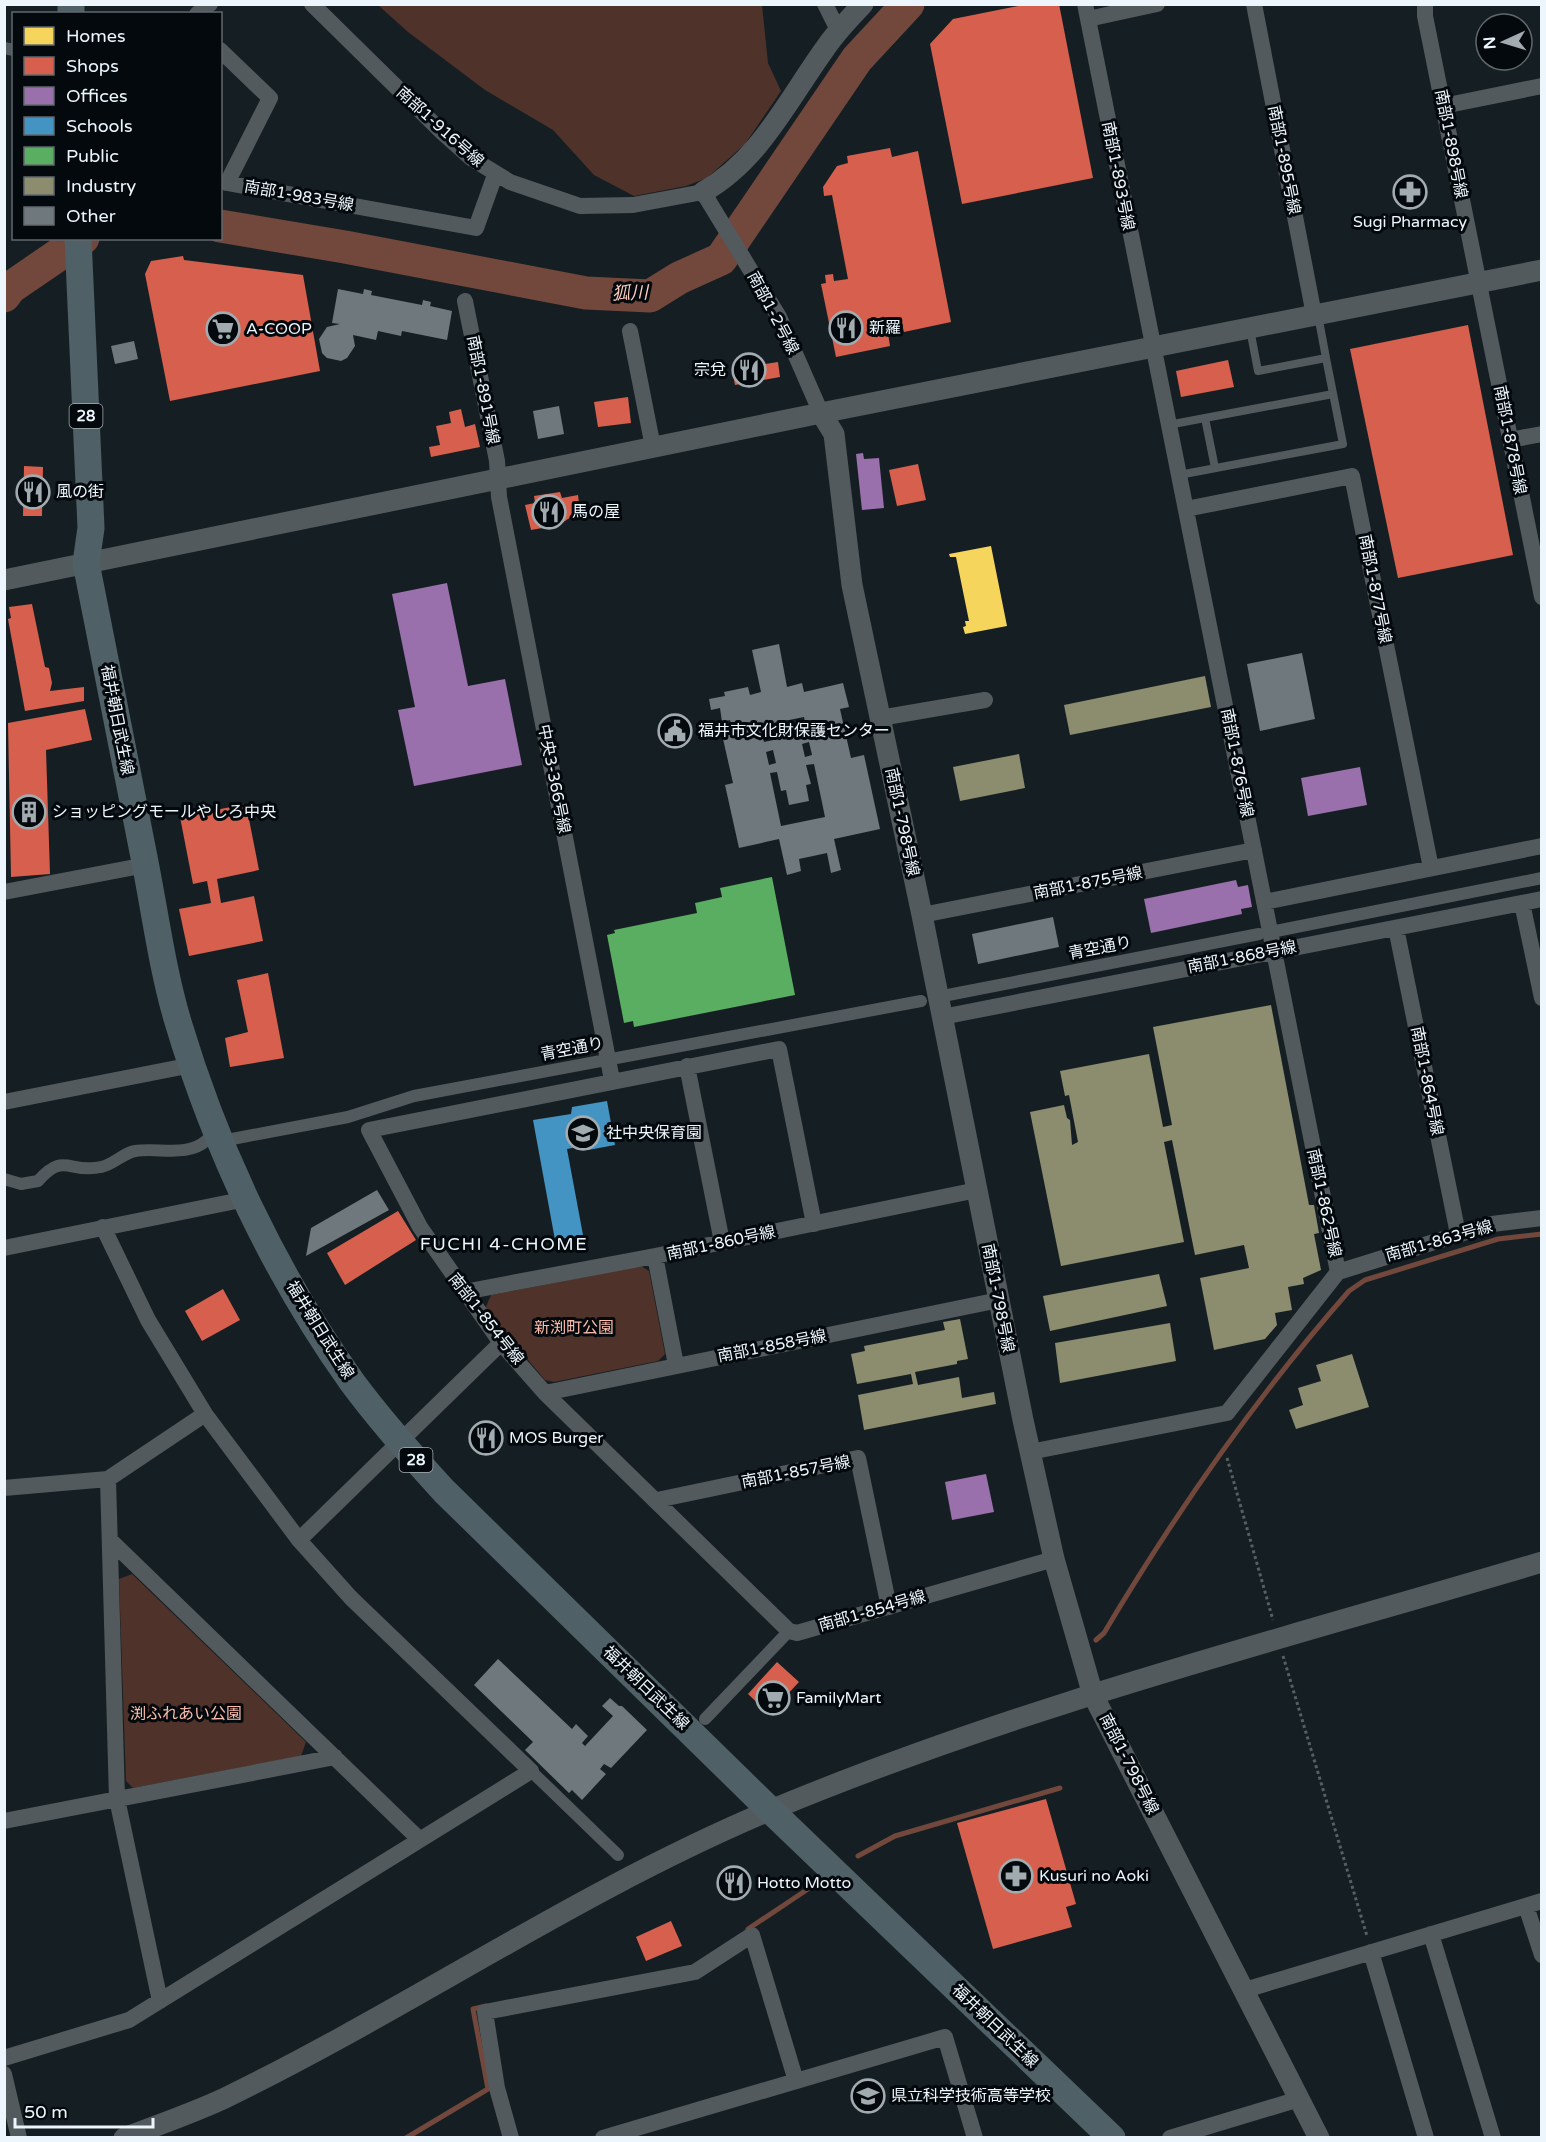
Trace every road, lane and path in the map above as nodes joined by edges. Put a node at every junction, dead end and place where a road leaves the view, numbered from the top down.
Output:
1 (312, 4) edge
2 (825, 4) edge
3 (863, 4) edge
4 (1157, 4) edge
5 (1254, 4) edge
6 (1425, 4) edge
7 (1086, 12) edge
8 (838, 30) junction
9 (222, 52) edge
10 (1542, 87) edge
11 (1443, 106) junction
12 (495, 175) junction
13 (703, 192) junction
14 (78, 240) edge
15 (1542, 270) edge
16 (1478, 282) junction
17 (465, 301) dead end
18 (1316, 315) junction
19 (1250, 328) junction
20 (630, 331) dead end
21 (1152, 347) junction
22 (1326, 358) junction
23 (1333, 394) junction
24 (822, 413) junction
25 (1205, 418) junction
26 (1168, 425) junction
27 (1542, 434) edge
28 (1510, 441) junction
29 (653, 447) junction
30 (1215, 468) junction
31 (1179, 475) junction
32 (497, 478) junction
33 (1186, 509) junction
34 (86, 563) junction
35 (4, 580) edge
36 (1542, 597) edge
37 (985, 700) dead end
38 (880, 718) junction
39 (1542, 846) edge
40 (1254, 850) junction
41 (146, 865) junction
42 (1431, 868) junction
43 (1542, 878) edge
44 (4, 892) edge
45 (1542, 899) edge
46 (1264, 902) junction
47 (1522, 903) junction
48 (922, 915) junction
49 (1396, 928) junction
50 (1276, 930) dead end
51 (1259, 934) dead end
52 (1272, 951) junction
53 (948, 995) dead end
54 (1542, 998) edge
55 (921, 1001) dead end
56 (942, 1017) junction
57 (609, 1058) junction
58 (192, 1065) junction
59 (687, 1066) junction
60 (612, 1080) junction
61 (4, 1102) edge
62 (232, 1139) dead end
63 (207, 1140) dead end
64 (4, 1179) edge
65 (977, 1190) junction
66 (246, 1199) junction
67 (1542, 1218) edge
68 (814, 1224) junction
69 (103, 1227) junction
70 (1458, 1233) junction
71 (722, 1242) junction
72 (4, 1248) edge
73 (655, 1256) junction
74 (1338, 1272) junction
75 (464, 1292) junction
76 (999, 1300) junction
77 (501, 1343) junction
78 (676, 1365) junction
79 (545, 1393) junction
80 (205, 1414) junction
81 (398, 1441) junction
82 (1030, 1452) junction
83 (1227, 1458) dead end
84 (108, 1479) junction
85 (4, 1488) edge
86 (657, 1500) junction
87 (110, 1540) junction
88 (299, 1540) junction
89 (1054, 1559) junction
90 (1542, 1562) edge
91 (889, 1607) junction
92 (789, 1631) junction
93 (1278, 1640) junction
94 (1093, 1695) junction
95 (705, 1719) dead end
96 (335, 1757) junction
97 (531, 1771) junction
98 (117, 1799) junction
99 (770, 1810) junction
100 (4, 1821) edge
101 (420, 1840) junction
102 (618, 1855) dead end
103 (1534, 1903) edge
104 (1431, 1934) junction
105 (1371, 1953) junction
106 (1542, 1955) edge
107 (1245, 1990) junction
108 (160, 2001) junction
109 (4, 2058) edge
110 (4, 2074) edge
111 (796, 2081) junction
112 (1299, 2099) junction
113 (19, 2138) edge
114 (124, 2138) edge
115 (511, 2138) edge
116 (603, 2138) edge
117 (975, 2138) edge
118 (1112, 2138) edge
119 (1170, 2138) edge
120 (1319, 2138) edge
121 (1426, 2138) edge
122 (1493, 2138) edge

1 - 12 street, 南部1-916号線
2 - 8 street
3 - 8 street, 南部1-916号線
4 - 7 street
5 - 18 street, 南部1-895号線
6 - 11 street, 南部1-898号線
7 - 21 street, 南部1-893号線
8 - 13 street, 南部1-916号線
9 - 12 street, 南部1-983号線
10 - 11 street
11 - 16 street, 南部1-898号線
12 - 13 street, 南部1-916号線
13 - 24 street, 南部1-2号線
14 - 34 main road, 福井朝日武生線 / 28
15 - 16 street
16 - 18 street
16 - 28 street, 南部1-878号線
17 - 32 street, 南部1-891号線
18 - 19 street
18 - 22 lane
19 - 21 street
19 - 22 lane
20 - 29 street
21 - 24 street
21 - 26 street, 南部1-876号線
22 - 23 lane
23 - 25 lane
23 - 30 lane
24 - 29 street
24 - 38 street, 南部1-798号線
25 - 26 lane
25 - 30 lane
26 - 31 street, 南部1-876号線
27 - 28 street
28 - 36 street, 南部1-878号線
29 - 32 street
30 - 31 lane
31 - 33 street, 南部1-876号線
32 - 34 street
32 - 57 street, 中央3-366号線
33 - 40 street, 南部1-876号線
33 - 42 street, 南部1-877号線
34 - 35 street
34 - 41 main road, 福井朝日武生線 / 28
37 - 38 street
38 - 48 street, 南部1-798号線
39 - 42 street
40 - 46 street, 南部1-876号線
40 - 48 street, 南部1-875号線
41 - 44 street
41 - 58 main road, 福井朝日武生線 / 28
42 - 46 street
43 - 50 street
45 - 47 street, 南部1-868号線
46 - 52 street, 南部1-862号線
47 - 49 street, 南部1-868号線
47 - 54 street
48 - 56 street, 南部1-798号線
49 - 52 street, 南部1-868号線
49 - 70 street, 南部1-864号線
51 - 53 street, 青空通り
52 - 56 street, 南部1-868号線
52 - 74 street, 南部1-862号線
55 - 57 street, 青空通り
56 - 65 street, 南部1-798号線
57 - 60 street, 中央3-366号線
57 - 62 street, 青空通り
58 - 61 street
58 - 66 main road, 福井朝日武生線 / 28
59 - 60 street, 南部1-854号線
59 - 68 street, 南部1-854号線
59 - 71 street
60 - 75 street, 南部1-854号線
63 - 64 street
65 - 68 street, 南部1-860号線
65 - 76 street, 南部1-798号線
66 - 69 street
66 - 81 main road, 福井朝日武生線 / 28
67 - 70 street, 南部1-863号線
68 - 71 street, 南部1-860号線
69 - 72 street
69 - 80 street
70 - 74 street, 南部1-863号線
71 - 73 street, 南部1-860号線
73 - 75 street, 南部1-860号線
73 - 78 street
74 - 82 street, 南部1-862号線
75 - 77 street, 南部1-854号線
76 - 78 street, 南部1-858号線
76 - 82 street, 南部1-798号線
77 - 79 street, 南部1-854号線
77 - 81 street
78 - 79 street, 南部1-858号線
79 - 86 street, 南部1-854号線
80 - 84 street
80 - 88 street
81 - 88 street
81 - 99 main road, 福井朝日武生線 / 28
82 - 89 street, 南部1-798号線
83 - 93 path
84 - 85 street
84 - 87 street
86 - 91 street, 南部1-857号線
86 - 92 street, 南部1-854号線
87 - 96 street
87 - 98 street
88 - 97 street
89 - 91 street, 南部1-854号線
89 - 94 street, 南部1-798号線
90 - 93 street
91 - 92 street, 南部1-854号線
92 - 95 street
93 - 94 street
93 - 105 path
94 - 99 street
94 - 107 street, 南部1-798号線
96 - 98 street
96 - 101 street
97 - 101 street
97 - 102 street
98 - 100 street
98 - 108 street
99 - 114 street
99 - 118 main road, 福井朝日武生線 / 28
101 - 108 street
103 - 104 street
103 - 106 street
104 - 105 street
104 - 122 street
105 - 107 street
105 - 121 street
107 - 112 street, 南部1-798号線
108 - 109 street
110 - 113 street
111 - 115 street
111 - 116 street
111 - 117 street
112 - 119 street
112 - 120 street, 南部1-798号線

